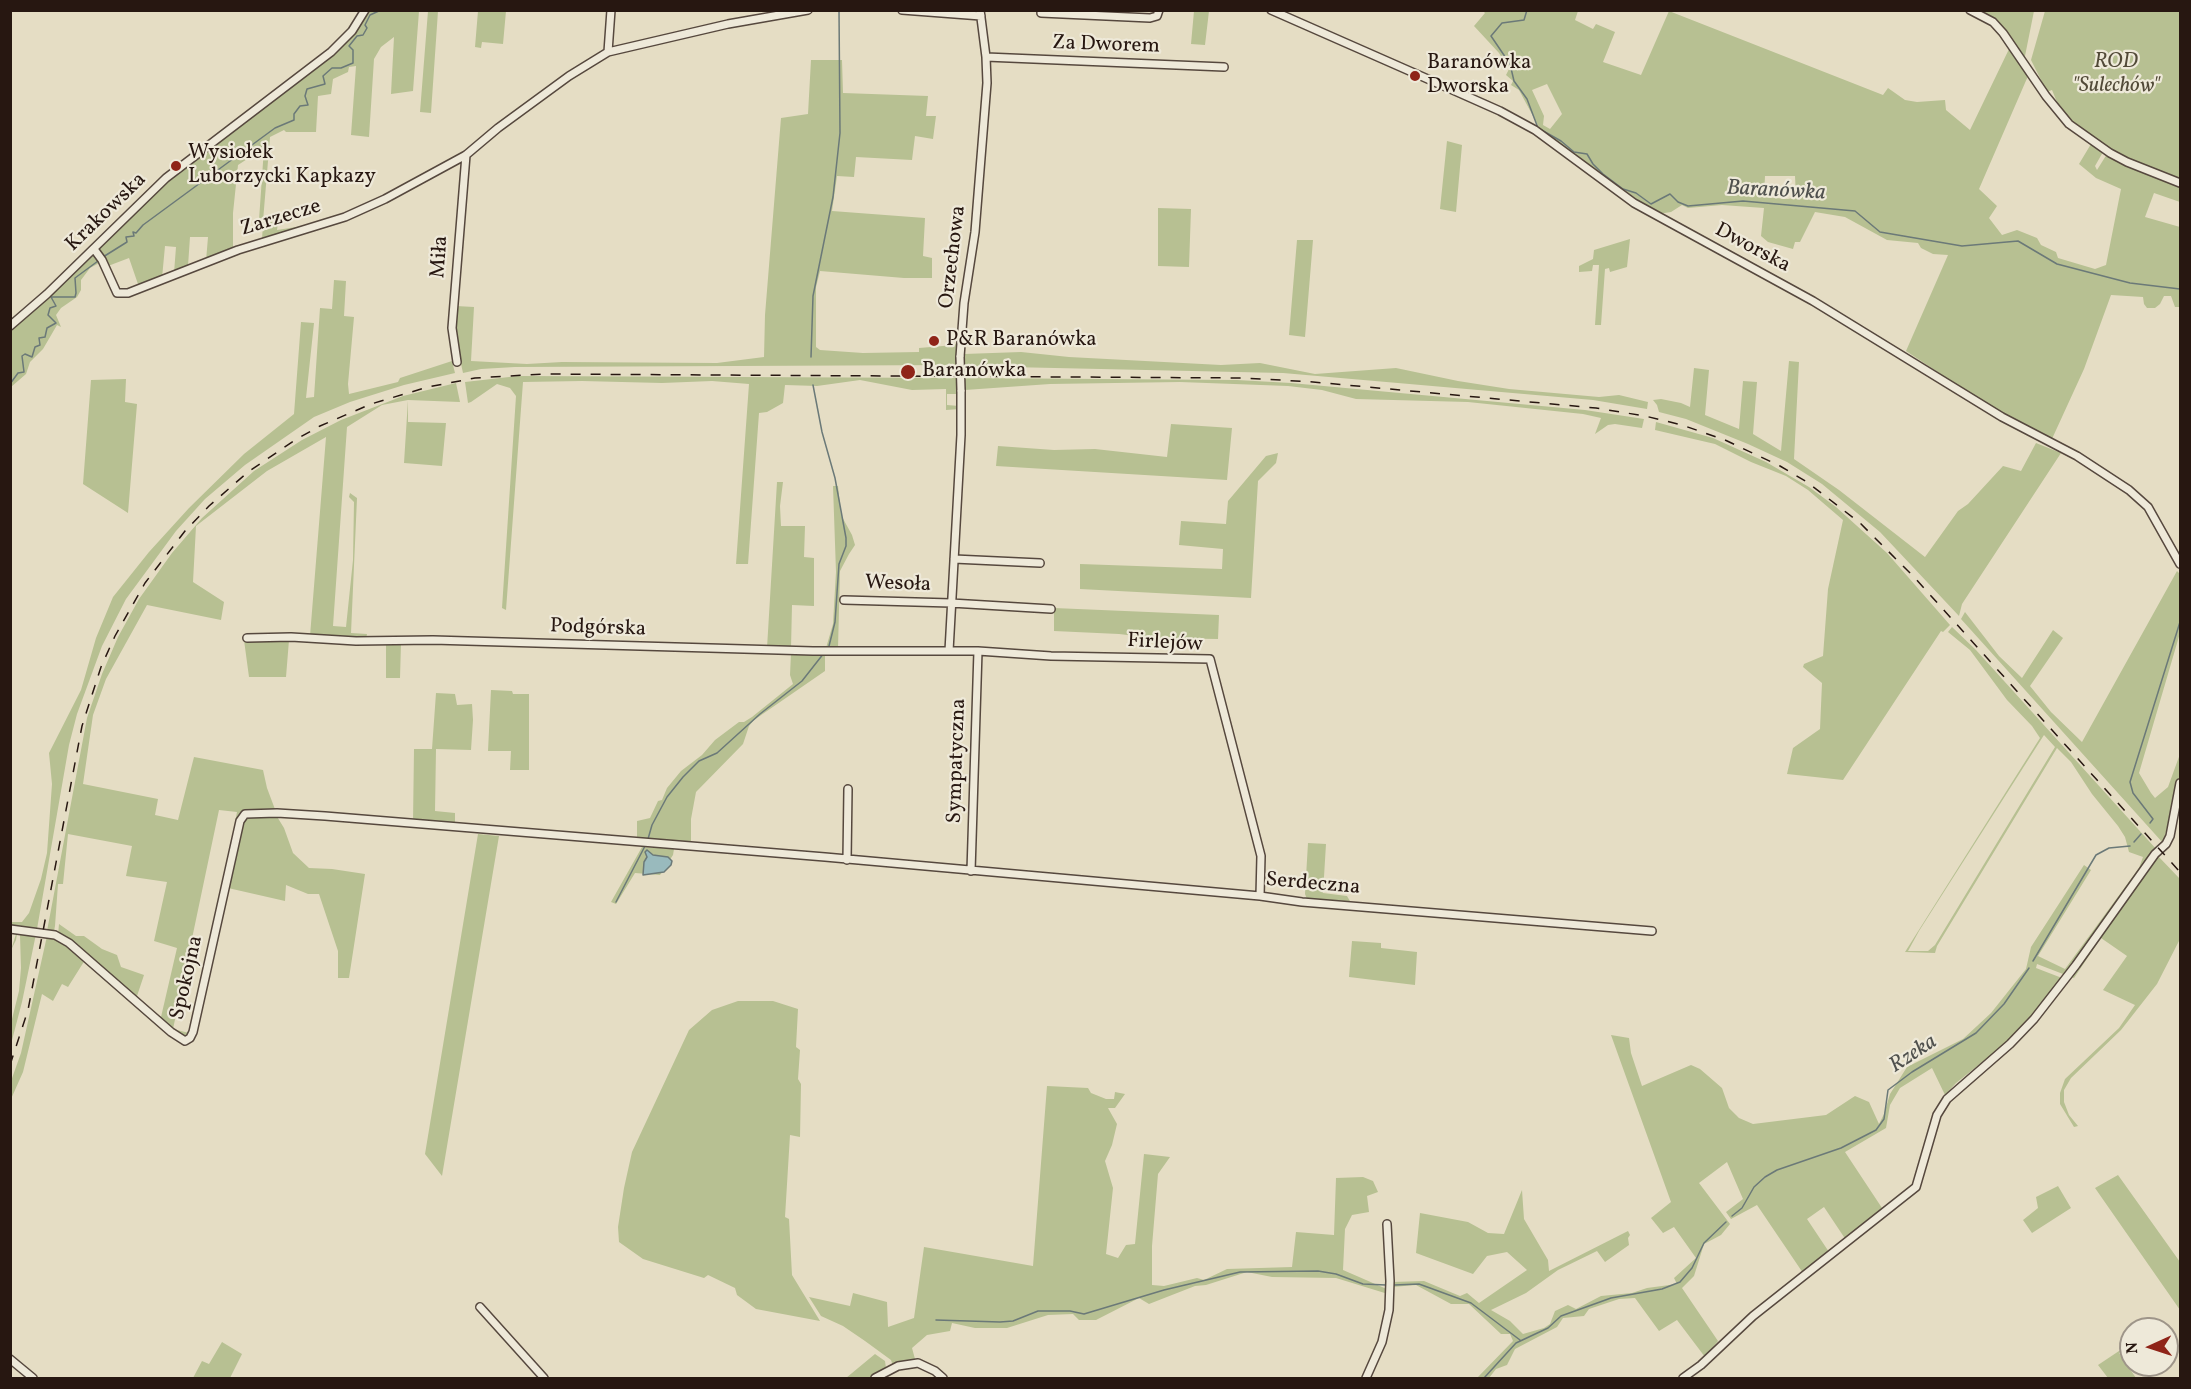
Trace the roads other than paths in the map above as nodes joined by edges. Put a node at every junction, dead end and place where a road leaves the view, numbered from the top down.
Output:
1 (365, 10) edge
2 (611, 10) edge
3 (808, 10) edge
4 (902, 10) edge
5 (1159, 10) edge
6 (1271, 10) edge
7 (1970, 10) edge
8 (980, 13) edge
9 (1041, 13) dead end
10 (608, 52) junction
11 (986, 57) junction
12 (1224, 67) dead end
13 (466, 155) junction
14 (2181, 183) edge
15 (94, 249) junction
16 (10, 326) edge
17 (457, 362) dead end
18 (954, 559) junction
19 (1040, 563) dead end
20 (2181, 564) edge
21 (844, 600) dead end
22 (951, 603) junction
23 (1052, 609) dead end
24 (247, 638) dead end
25 (949, 651) junction
26 (978, 651) junction
27 (2181, 783) edge
28 (848, 789) dead end
29 (277, 813) joint
30 (847, 860) junction
31 (971, 871) junction
32 (1260, 896) junction
33 (10, 929) edge
34 (1652, 931) dead end
35 (1387, 1224) dead end
36 (480, 1307) dead end
37 (10, 1359) edge
38 (33, 1378) edge
39 (544, 1378) edge
40 (875, 1378) edge
41 (943, 1378) edge
42 (1366, 1378) edge
43 (1683, 1378) edge

1 - 15 street, Krakowska
2 - 10 street
3 - 10 street, Zarzecze
4 - 8 street
5 - 9 street
6 - 20 street, Dworska
7 - 14 street
8 - 11 street, Orzechowa
10 - 13 street, Zarzecze
11 - 12 street, Za Dworem
11 - 18 street, Orzechowa, bridge
13 - 15 street, Zarzecze
13 - 17 street, Miła
15 - 16 street, Krakowska
18 - 19 street
18 - 22 street, Orzechowa
21 - 22 street, Wesoła
22 - 23 street, Wesoła
22 - 25 street, Orzechowa
24 - 25 street, Podgórska
25 - 26 street, Firlejów
26 - 31 street, Sympatyczna
26 - 32 street, Firlejów
27 - 43 street
28 - 30 street
29 - 30 street, Serdeczna
29 - 33 street, Spokojna
30 - 31 street, Serdeczna
31 - 32 street, Serdeczna
32 - 34 street, Serdeczna
35 - 42 street
36 - 39 street
37 - 38 street
40 - 41 street

